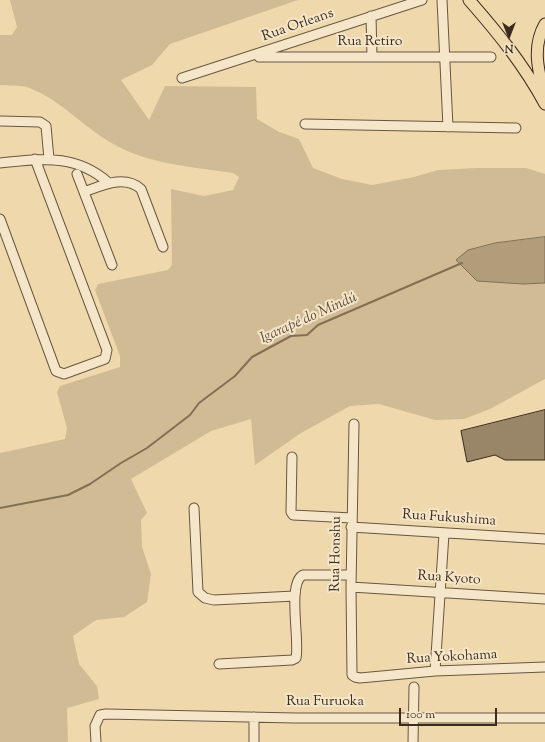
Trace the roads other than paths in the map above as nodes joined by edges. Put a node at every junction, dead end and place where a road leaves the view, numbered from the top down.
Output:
1 (422, 0) edge
2 (442, 0) edge
3 (469, 0) edge
4 (371, 16) junction
5 (545, 24) edge
6 (250, 57) junction
7 (372, 57) junction
8 (445, 57) junction
9 (491, 57) dead end
10 (182, 78) dead end
11 (545, 95) edge
12 (545, 104) edge
13 (0, 121) edge
14 (305, 124) dead end
15 (448, 127) junction
16 (516, 128) dead end
17 (35, 159) junction
18 (49, 159) junction
19 (0, 163) edge
20 (77, 174) dead end
21 (109, 183) junction
22 (84, 192) junction
23 (0, 219) edge
24 (162, 247) dead end
25 (112, 264) dead end
26 (354, 424) dead end
27 (292, 457) dead end
28 (194, 508) dead end
29 (352, 522) junction
30 (444, 534) junction
31 (545, 539) edge
32 (351, 575) junction
33 (351, 587) junction
34 (441, 592) junction
35 (295, 596) junction
36 (545, 599) edge
37 (219, 664) dead end
38 (545, 667) edge
39 (435, 671) junction
40 (360, 678) joint
41 (414, 686) dead end
42 (254, 717) junction
43 (413, 717) junction
44 (545, 718) edge
45 (96, 742) edge
46 (254, 742) edge
47 (413, 742) edge

1 - 4 street, Rua Orleans
2 - 8 street
3 - 12 main road
4 - 6 street, Rua Orleans
4 - 7 street
5 - 11 main road
6 - 7 street, Rua Retiro
6 - 10 street, Rua Orleans
7 - 8 street, Rua Retiro
8 - 9 street, Rua Retiro
8 - 15 street
13 - 18 street
14 - 15 street
15 - 16 street
17 - 18 street
17 - 19 street
17 - 23 street
18 - 21 street
20 - 22 street
21 - 22 street
21 - 24 street
22 - 25 street
26 - 29 street, Rua Honshu
27 - 29 street, Rua Fukushima
28 - 35 street
29 - 30 street, Rua Fukushima
29 - 32 street, Rua Honshu
30 - 31 street, Rua Fukushima
30 - 34 street
32 - 33 street, Rua Honshu
32 - 35 street
33 - 34 street, Rua Kyoto
33 - 40 street, Rua Honshu
34 - 36 street, Rua Kyoto
34 - 39 street
35 - 37 street
38 - 39 street, Rua Yokohama
39 - 40 street, Rua Yokohama
41 - 43 street
42 - 43 street, Rua Furuoka
42 - 45 street, Rua Furuoka
42 - 46 street
43 - 44 street, Rua Furuoka
43 - 47 street

